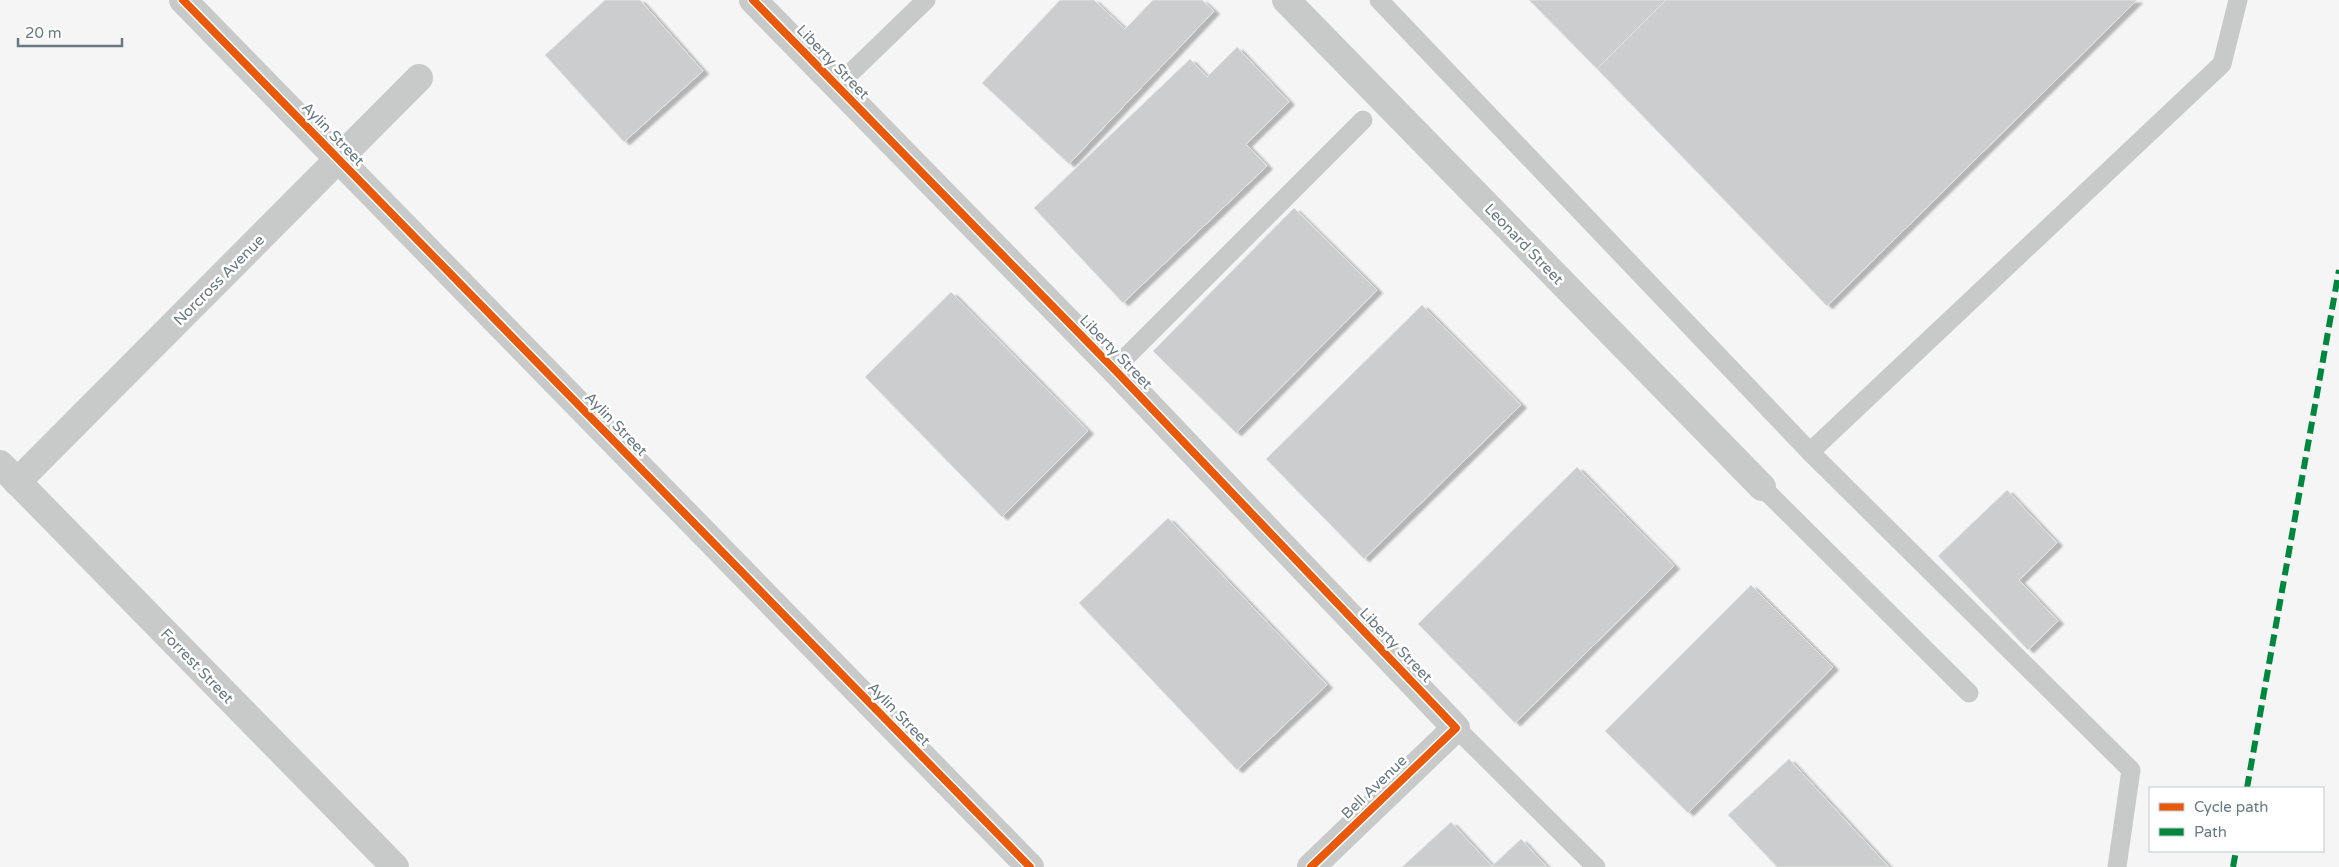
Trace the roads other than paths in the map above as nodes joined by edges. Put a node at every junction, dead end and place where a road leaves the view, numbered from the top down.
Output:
1 (183, 0) edge
2 (753, 0) edge
3 (926, 0) edge
4 (1286, 0) edge
5 (1379, 0) edge
6 (2238, 0) edge
7 (419, 78) dead end
8 (837, 86) junction
9 (1363, 120) dead end
10 (339, 160) junction
11 (1114, 369) junction
12 (1810, 452) junction
13 (9, 473) edge
14 (1762, 488) joint
15 (1969, 693) dead end
16 (1456, 728) junction
17 (394, 867) edge
18 (1030, 867) edge
19 (1311, 867) edge
20 (1596, 867) edge
21 (2116, 867) edge

1 - 10 street, Aylin Street
2 - 8 street, Liberty Street
3 - 8 lane
4 - 14 street, Leonard Street
5 - 12 lane
6 - 12 lane
7 - 10 street, Norcross Avenue
8 - 11 street, Liberty Street
9 - 11 lane
10 - 13 street, Norcross Avenue
10 - 18 street, Aylin Street
11 - 16 street, Liberty Street
12 - 21 lane
13 - 17 street, Forrest Street
14 - 15 lane
16 - 19 street, Bell Avenue
16 - 20 lane

